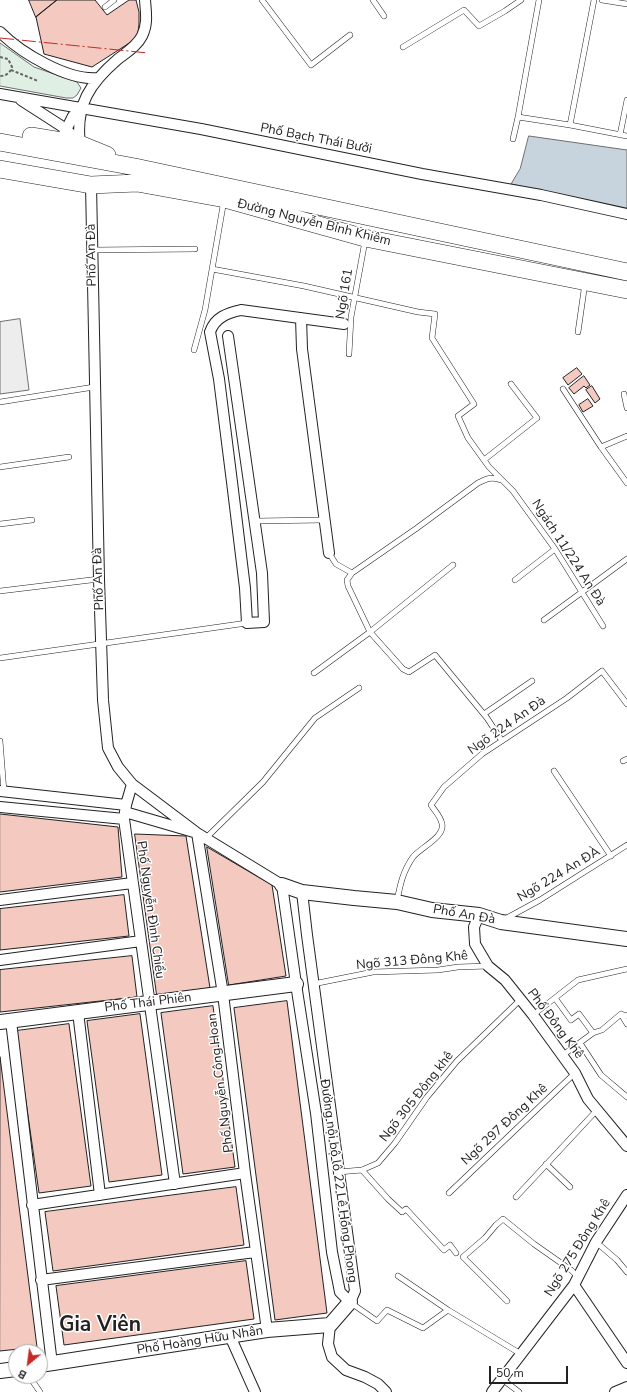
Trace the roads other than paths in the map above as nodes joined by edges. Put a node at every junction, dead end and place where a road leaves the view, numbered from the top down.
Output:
1 (114, 0) edge
2 (145, 0) edge
3 (262, 0) edge
4 (373, 0) edge
5 (521, 0) edge
6 (539, 0) edge
7 (594, 0) edge
8 (602, 0) edge
9 (627, 4) edge
10 (105, 7) dead end
11 (384, 16) dead end
12 (0, 32) edge
13 (350, 36) dead end
14 (403, 47) dead end
15 (98, 78) junction
16 (0, 94) edge
17 (16, 97) junction
18 (627, 100) edge
19 (82, 108) junction
20 (518, 117) junction
21 (570, 125) junction
22 (0, 131) edge
23 (63, 135) junction
24 (620, 135) junction
25 (627, 136) edge
26 (513, 140) dead end
27 (0, 142) edge
28 (80, 144) junction
29 (0, 157) edge
30 (0, 169) edge
31 (136, 175) junction
32 (91, 185) junction
33 (224, 199) junction
34 (627, 214) edge
35 (366, 238) junction
36 (195, 249) dead end
37 (92, 250) junction
38 (212, 269) junction
39 (627, 272) edge
40 (586, 282) junction
41 (627, 290) edge
42 (354, 298) junction
43 (301, 318) junction
44 (344, 324) dead end
45 (578, 332) dead end
46 (228, 336) dead end
47 (194, 350) dead end
48 (349, 354) dead end
49 (511, 384) dead end
50 (94, 387) junction
51 (563, 389) dead end
52 (624, 394) dead end
53 (0, 402) edge
54 (627, 408) edge
55 (627, 436) edge
56 (601, 448) junction
57 (69, 457) dead end
58 (484, 460) junction
59 (0, 467) edge
60 (502, 480) junction
61 (627, 483) edge
62 (32, 520) dead end
63 (324, 520) junction
64 (255, 521) junction
65 (0, 524) edge
66 (555, 549) junction
67 (329, 554) joint
68 (627, 559) edge
69 (453, 565) dead end
70 (352, 573) junction
71 (98, 579) junction
72 (515, 580) dead end
73 (0, 591) edge
74 (582, 593) junction
75 (544, 620) dead end
76 (247, 623) junction
77 (603, 626) dead end
78 (370, 632) junction
79 (100, 644) junction
80 (0, 658) edge
81 (314, 673) dead end
82 (532, 682) dead end
83 (359, 688) dead end
84 (627, 704) edge
85 (484, 714) junction
86 (0, 741) edge
87 (502, 741) junction
88 (554, 771) dead end
89 (132, 784) junction
90 (2, 792) edge
91 (0, 807) edge
92 (125, 812) junction
93 (201, 836) junction
94 (627, 845) edge
95 (611, 856) junction
96 (132, 883) junction
97 (282, 885) junction
98 (302, 892) junction
99 (0, 900) edge
100 (397, 902) junction
101 (479, 916) junction
102 (501, 922) junction
103 (627, 939) edge
104 (141, 941) junction
105 (0, 960) edge
106 (488, 966) junction
107 (627, 969) edge
108 (296, 984) junction
109 (313, 984) junction
110 (223, 994) junction
111 (555, 998) junction
112 (520, 1000) junction
113 (150, 1003) junction
114 (78, 1012) junction
115 (621, 1014) junction
116 (534, 1015) junction
117 (627, 1016) edge
118 (5, 1022) edge
119 (627, 1024) edge
120 (593, 1033) junction
121 (580, 1043) junction
122 (563, 1055) junction
123 (575, 1073) junction
124 (627, 1098) edge
125 (597, 1110) junction
126 (627, 1146) edge
127 (546, 1164) junction
128 (362, 1170) junction
129 (338, 1172) junction
130 (245, 1173) junction
131 (175, 1184) junction
132 (570, 1187) dead end
133 (449, 1193) dead end
134 (100, 1195) junction
135 (627, 1195) edge
136 (516, 1197) dead end
137 (32, 1205) junction
138 (596, 1242) junction
139 (255, 1252) junction
140 (456, 1253) dead end
141 (627, 1272) edge
142 (398, 1276) dead end
143 (41, 1280) junction
144 (576, 1281) junction
145 (507, 1301) dead end
146 (350, 1302) junction
147 (448, 1310) junction
148 (330, 1325) junction
149 (267, 1330) junction
150 (230, 1336) junction
151 (45, 1344) edge
152 (520, 1354) junction
153 (627, 1363) edge
154 (48, 1364) edge
155 (502, 1379) junction
156 (627, 1387) edge
157 (255, 1392) edge
158 (386, 1392) edge
159 (492, 1392) edge
160 (519, 1392) edge
161 (615, 1392) edge

1 - 10 lane
2 - 15 street
3 - 13 lane
4 - 11 lane
5 - 14 lane
6 - 20 lane
7 - 21 lane
8 - 9 lane
12 - 15 street
15 - 19 street
16 - 17 street, Phố Bạch Thái Bưởi
17 - 19 street, Phố Bạch Thái Bưởi
17 - 23 street
18 - 24 lane
19 - 23 street
19 - 28 street
19 - 34 street, Phố Bạch Thái Bưởi
20 - 21 lane
20 - 26 lane
21 - 24 lane
22 - 23 highway
23 - 28 highway
24 - 25 lane
27 - 31 highway
28 - 31 highway
29 - 31 highway
30 - 32 highway, Đường Nguyễn Bỉnh Khiêm
31 - 32 highway, Đường Nguyễn Bỉnh Khiêm
31 - 33 highway, Đường Nguyễn Bỉnh Khiêm
31 - 39 highway, Đường Nguyễn Bỉnh Khiêm
32 - 37 street, Phố An Đà
33 - 35 highway, Đường Nguyễn Bỉnh Khiêm
33 - 38 lane
35 - 40 highway, Đường Nguyễn Bỉnh Khiêm
35 - 42 lane, Ngõ 161
36 - 37 lane
37 - 50 street, Phố An Đà
38 - 42 lane
38 - 47 lane
40 - 41 highway, Đường Nguyễn Bỉnh Khiêm
40 - 45 lane
42 - 48 lane, Ngõ 161
42 - 58 lane, Ngách 11/224 An Đà
43 - 44 street
43 - 63 street
43 - 76 street
46 - 64 street
49 - 58 lane
50 - 53 lane
50 - 71 street, Phố An Đà
51 - 56 lane
52 - 54 lane
55 - 56 lane
56 - 61 lane
57 - 59 lane
58 - 60 lane, Ngách 11/224 An Đà
60 - 66 lane, Ngách 11/224 An Đà
60 - 70 lane
62 - 65 lane
63 - 64 lane
63 - 67 street
64 - 76 street
66 - 72 lane
66 - 74 lane, Ngách 11/224 An Đà
67 - 70 lane
68 - 74 lane
69 - 78 lane
70 - 78 lane
71 - 73 lane
71 - 79 street, Phố An Đà
74 - 75 lane
74 - 77 lane, Ngách 11/224 An Đà
76 - 79 lane
78 - 81 lane
78 - 85 lane
79 - 80 lane
79 - 89 street, Phố An Đà
82 - 85 lane
83 - 93 lane
84 - 87 lane, Ngõ 224 An Đà
85 - 87 lane
86 - 90 lane
87 - 100 lane, Ngõ 224 An Đà
88 - 95 lane
89 - 92 street, Phố Nguyễn Đình Chiểu
89 - 93 street, Phố An Đà
90 - 92 street
91 - 92 street
92 - 93 street
92 - 96 street, Phố Nguyễn Đình Chiểu
93 - 97 street, Phố An Đà
93 - 110 street, Phố Nguyễn Công Hoan
94 - 95 lane, Ngõ 224 An ĐÀ
95 - 102 lane, Ngõ 224 An ĐÀ
96 - 99 street
96 - 104 street, Phố Nguyễn Đình Chiểu
97 - 98 street, Phố An Đà
97 - 108 street, Đường nội bộ lô 22 Lê Hồng Phong
98 - 100 street, Phố An Đà
98 - 109 street, Đường nội bộ lô 22 Lê Hồng Phong
100 - 101 street, Phố An Đà
101 - 102 street, Phố An Đà
101 - 106 street, Phố Đông Khê
102 - 103 street, Phố An Đà
104 - 105 street
104 - 113 street, Phố Nguyễn Đình Chiểu
106 - 109 lane, Ngõ 313 Đông Khê
106 - 112 street, Phố Đông Khê
107 - 111 lane
108 - 110 street, Phố Thái Phiên
108 - 146 street, Đường nội bộ lô 22 Lê Hồng Phong
109 - 129 street, Đường nội bộ lô 22 Lê Hồng Phong
110 - 113 street, Phố Thái Phiên
110 - 130 street, Phố Nguyễn Công Hoan
111 - 116 lane
111 - 120 lane
112 - 116 street, Phố Đông Khê
112 - 128 lane, Ngõ 305 Đông khê
113 - 114 street, Phố Thái Phiên
113 - 131 street, Phố Nguyễn Đình Chiểu
114 - 118 street, Phố Thái Phiên
114 - 134 street
115 - 117 lane
115 - 119 lane
115 - 120 lane
116 - 122 street, Phố Đông Khê
118 - 137 street
120 - 121 lane
121 - 122 lane
121 - 124 lane
122 - 123 street, Phố Đông Khê
123 - 125 street, Phố Đông Khê
123 - 133 lane, Ngõ 297 Đông Khê
125 - 126 street, Phố Đông Khê
125 - 127 lane
127 - 132 lane
127 - 136 lane
128 - 129 lane, Ngõ 305 Đông khê
128 - 140 lane
129 - 146 street, Đường nội bộ lô 22 Lê Hồng Phong
130 - 131 street
130 - 139 street, Phố Nguyễn Công Hoan
131 - 134 street
134 - 137 street
135 - 138 street, Ngõ 275 Đông Khê
137 - 143 street
138 - 141 lane
138 - 144 street, Ngõ 275 Đông Khê
139 - 143 street
139 - 149 street, Phố Nguyễn Công Hoan
142 - 147 lane
143 - 151 street
144 - 145 lane
144 - 152 street, Ngõ 275 Đông Khê
144 - 153 street
146 - 147 lane
146 - 148 street
147 - 152 lane
148 - 149 street, Phố Hoàng Hữu Nhân
148 - 158 street
149 - 150 street, Phố Hoàng Hữu Nhân
150 - 154 street, Phố Hoàng Hữu Nhân
150 - 157 street
152 - 155 street, Ngõ 275 Đông Khê
155 - 159 street, Ngõ 275 Đông Khê
155 - 160 lane
156 - 161 street

